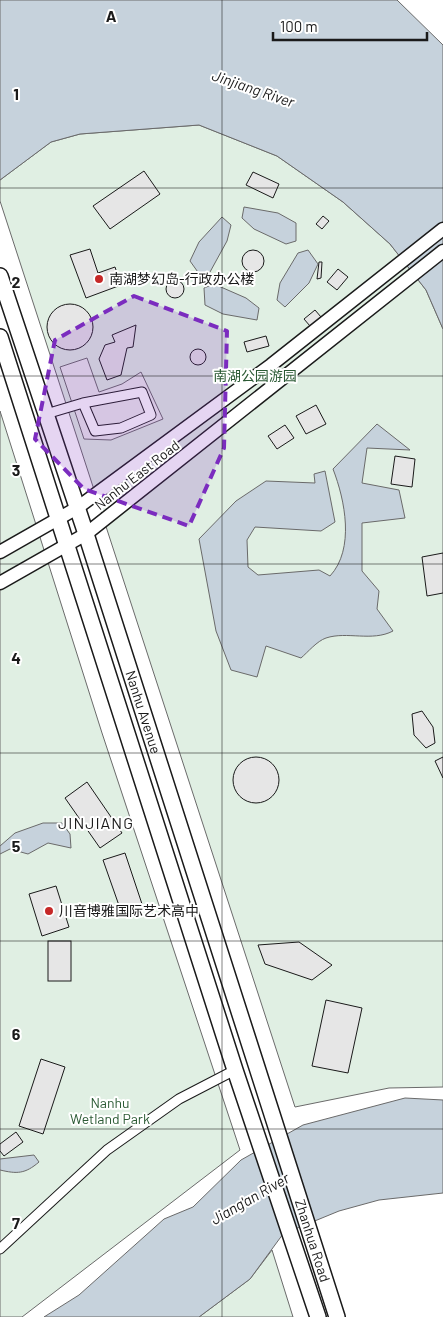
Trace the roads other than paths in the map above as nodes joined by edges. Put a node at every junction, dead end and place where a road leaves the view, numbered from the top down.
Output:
1 (443, 229) edge
2 (443, 251) edge
3 (0, 276) edge
4 (0, 337) edge
5 (83, 403) junction
6 (46, 414) junction
7 (77, 508) junction
8 (60, 519) junction
9 (86, 534) junction
10 (68, 545) junction
11 (0, 552) edge
12 (0, 583) edge
13 (234, 1070) junction
14 (261, 1078) joint
15 (240, 1085) joint
16 (0, 1249) edge
17 (318, 1317) edge
18 (337, 1317) edge

1 - 7 main road, Nanhu East Road
2 - 9 main road, Nanhu East Road
3 - 6 main road, Nanhu Avenue
4 - 8 main road, Nanhu Avenue
5 - 5 street
5 - 6 street
6 - 7 main road, Nanhu Avenue
7 - 8 main road, Nanhu East Road
7 - 9 main road, Nanhu Avenue
8 - 10 main road, Nanhu Avenue
8 - 11 main road, Nanhu East Road
9 - 10 main road, Nanhu East Road
9 - 14 main road, Nanhu Avenue
10 - 12 main road, Nanhu East Road
10 - 13 main road, Nanhu Avenue
13 - 15 main road, Nanhu Avenue
13 - 16 street
14 - 18 main road, Zhanhua Road
15 - 17 main road, Zhanhua Road

